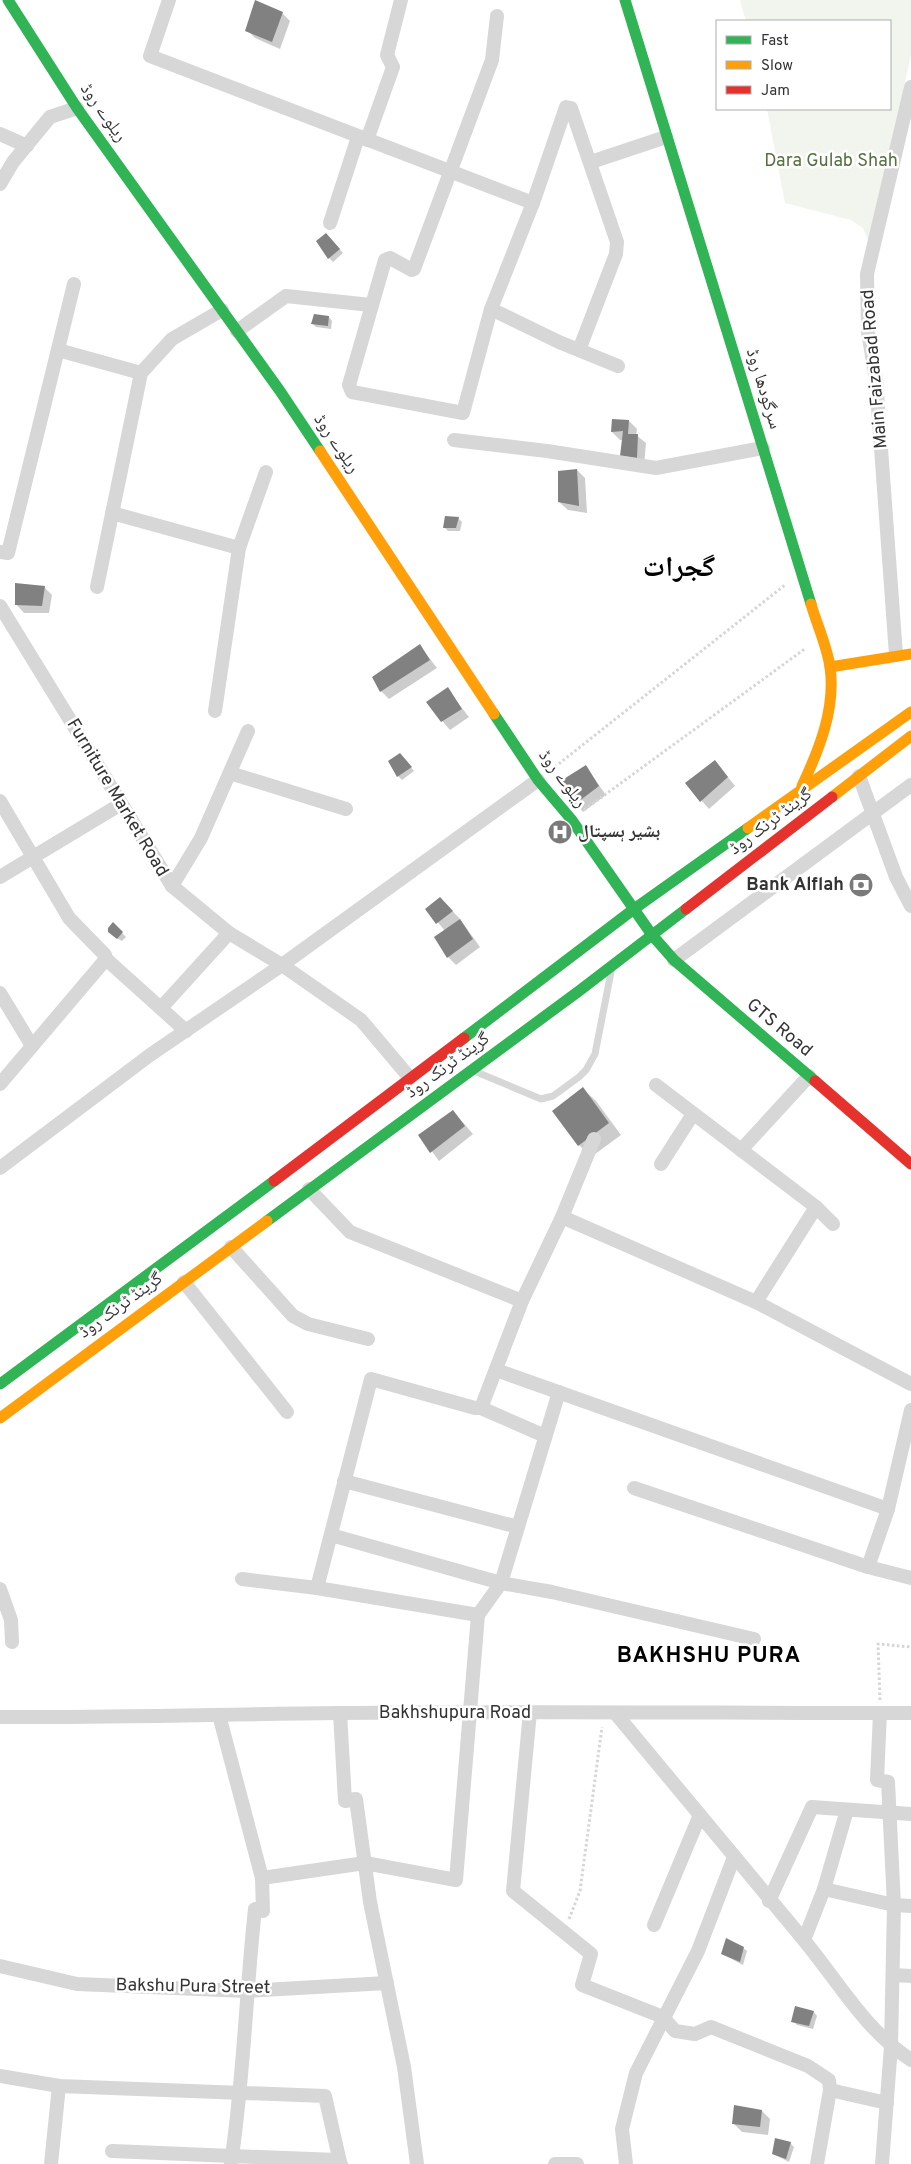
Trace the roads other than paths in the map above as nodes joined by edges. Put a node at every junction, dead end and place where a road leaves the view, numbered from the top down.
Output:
1 (8, 0) edge
2 (169, 0) edge
3 (401, 0) edge
4 (625, 0) edge
5 (498, 16) dead end
6 (911, 87) edge
7 (77, 108) junction
8 (0, 134) edge
9 (666, 137) junction
10 (363, 138) junction
11 (26, 146) junction
12 (591, 162) junction
13 (451, 171) junction
14 (0, 184) edge
15 (533, 203) junction
16 (330, 223) dead end
17 (74, 284) dead end
18 (371, 305) junction
19 (491, 308) junction
20 (222, 310) junction
21 (237, 331) junction
22 (58, 350) junction
23 (579, 350) junction
24 (618, 366) dead end
25 (141, 373) junction
26 (454, 440) dead end
27 (764, 448) junction
28 (266, 472) dead end
29 (112, 513) junction
30 (239, 548) junction
31 (0, 552) edge
32 (97, 587) dead end
33 (0, 606) edge
34 (911, 654) edge
35 (896, 655) junction
36 (830, 667) junction
37 (215, 711) dead end
38 (911, 712) edge
39 (248, 731) dead end
40 (911, 736) edge
41 (230, 773) junction
42 (860, 776) junction
43 (538, 780) junction
44 (911, 785) edge
45 (800, 789) junction
46 (0, 801) edge
47 (121, 804) junction
48 (346, 809) dead end
49 (873, 813) junction
50 (33, 857) junction
51 (0, 877) edge
52 (172, 886) junction
53 (911, 906) edge
54 (634, 909) junction
55 (229, 933) junction
56 (652, 935) junction
57 (106, 959) junction
58 (674, 960) junction
59 (282, 965) junction
60 (612, 966) junction
61 (0, 993) edge
62 (161, 1008) junction
63 (186, 1031) junction
64 (32, 1046) junction
65 (471, 1070) junction
66 (809, 1076) junction
67 (410, 1078) junction
68 (0, 1084) edge
69 (656, 1086) dead end
70 (694, 1114) junction
71 (594, 1139) dead end
72 (741, 1150) junction
73 (661, 1164) dead end
74 (911, 1164) edge
75 (0, 1168) edge
76 (309, 1190) junction
77 (816, 1207) junction
78 (562, 1217) junction
79 (833, 1224) dead end
80 (231, 1247) junction
81 (184, 1282) junction
82 (522, 1301) junction
83 (756, 1302) junction
84 (368, 1339) dead end
85 (54, 1361) junction
86 (496, 1370) junction
87 (0, 1384) edge
88 (911, 1384) edge
89 (559, 1392) junction
90 (481, 1408) junction
91 (911, 1410) edge
92 (286, 1412) dead end
93 (0, 1418) edge
94 (545, 1436) junction
95 (344, 1481) junction
96 (634, 1488) dead end
97 (888, 1510) junction
98 (518, 1527) junction
99 (331, 1535) junction
100 (868, 1567) junction
101 (911, 1578) edge
102 (242, 1579) dead end
103 (501, 1583) junction
104 (317, 1588) junction
105 (0, 1589) edge
106 (478, 1615) junction
107 (754, 1639) dead end
108 (12, 1642) dead end
109 (471, 1712) junction
110 (530, 1712) junction
111 (340, 1713) junction
112 (880, 1713) junction
113 (911, 1713) edge
114 (610, 1714) junction
115 (220, 1715) junction
116 (0, 1717) edge
117 (847, 1810) junction
118 (889, 1812) junction
119 (911, 1814) edge
120 (700, 1815) junction
121 (734, 1857) junction
122 (365, 1862) junction
123 (262, 1878) junction
124 (824, 1889) junction
125 (769, 1901) junction
126 (894, 1905) junction
127 (911, 1906) edge
128 (654, 1925) dead end
129 (804, 1940) junction
130 (0, 1966) edge
131 (893, 1975) junction
132 (911, 1976) edge
133 (387, 1983) junction
134 (246, 1991) junction
135 (663, 2017) junction
136 (891, 2046) junction
137 (911, 2060) edge
138 (0, 2076) edge
139 (59, 2086) junction
140 (830, 2090) junction
141 (241, 2093) junction
142 (887, 2103) junction
143 (112, 2151) dead end
144 (231, 2160) edge
145 (340, 2163) edge
146 (51, 2164) edge
147 (417, 2164) edge
148 (555, 2164) edge
149 (577, 2164) edge
150 (626, 2164) edge
151 (817, 2164) edge
152 (882, 2164) edge

1 - 7 main road, ریلوے روڈ
2 - 10 street
3 - 10 street
4 - 9 main road, سرگودھا روڈ
5 - 13 street
6 - 35 street, Main Faizabad Road
7 - 11 street
7 - 20 main road, ریلوے روڈ
8 - 11 street
9 - 12 street
9 - 27 main road, سرگودھا روڈ
10 - 13 street
10 - 16 street
11 - 14 street
12 - 15 street
12 - 23 street
13 - 15 street
13 - 18 street
15 - 19 street
17 - 22 street
18 - 19 street
18 - 21 street
19 - 23 street
20 - 21 main road, ریلوے روڈ
20 - 25 street
21 - 43 main road, ریلوے روڈ
22 - 25 street
22 - 31 street
23 - 24 street
25 - 29 street
26 - 27 street
27 - 36 main road, سرگودھا روڈ
28 - 30 street
29 - 30 street
29 - 32 street
30 - 37 street
33 - 47 street, Furniture Market Road
34 - 35 main road
35 - 36 main road
36 - 45 main road, سرگودھا روڈ
38 - 45 main road, گرینڈ ٹرنک روڈ
39 - 41 street
40 - 42 main road, گرینڈ ٹرنک روڈ
41 - 48 street
41 - 52 street
42 - 49 street
42 - 56 main road, گرینڈ ٹرنک روڈ
43 - 54 main road, ریلوے روڈ
43 - 59 street
44 - 49 street
45 - 54 main road, گرینڈ ٹرنک روڈ
46 - 50 street
47 - 50 street
47 - 52 street, Furniture Market Road
49 - 53 street
49 - 58 street
50 - 51 street
50 - 57 street
52 - 55 street, Furniture Market Road
54 - 56 main road, GTS Road
54 - 67 main road, گرینڈ ٹرنک روڈ
55 - 59 street, Furniture Market Road
55 - 62 street
56 - 58 main road, GTS Road
56 - 60 main road, گرینڈ ٹرنک روڈ
57 - 62 street
57 - 64 street
58 - 66 main road, GTS Road
59 - 63 street
59 - 67 street, Furniture Market Road
60 - 65 main road, گرینڈ ٹرنک روڈ
60 - 65 lane
61 - 64 street
62 - 63 street
63 - 75 street
64 - 68 street
65 - 76 main road, گرینڈ ٹرنک روڈ
66 - 72 street
66 - 74 main road, GTS Road
67 - 85 main road, گرینڈ ٹرنک روڈ
69 - 70 street
70 - 72 street
70 - 73 street
71 - 78 street
72 - 77 street
76 - 80 main road, گرینڈ ٹرنک روڈ
76 - 82 street
77 - 79 street
77 - 83 street
78 - 82 street
78 - 83 street
80 - 81 main road, گرینڈ ٹرنک روڈ
80 - 84 street
81 - 85 main road, گرینڈ ٹرنک روڈ
81 - 92 street
82 - 86 street
83 - 88 street
85 - 87 main road, گرینڈ ٹرنک روڈ
85 - 93 main road, گرینڈ ٹرنک روڈ
86 - 89 street
86 - 90 street
89 - 94 street
89 - 97 street
90 - 94 street
90 - 95 street
91 - 97 street
94 - 98 street
95 - 98 street
95 - 99 street
96 - 100 street
97 - 100 street
98 - 103 street
99 - 103 street
99 - 104 street
100 - 101 street
102 - 104 street
103 - 106 street
103 - 107 street
104 - 106 street
105 - 108 street
106 - 109 street
109 - 110 street, Bakhshupura Road
109 - 111 street, Bakhshupura Road
109 - 122 street
110 - 114 street, Bakhshupura Road
110 - 135 street
111 - 115 street, Bakhshupura Road
111 - 122 street
112 - 113 street, Bakhshupura Road
112 - 114 street, Bakhshupura Road
112 - 118 street
114 - 120 street
115 - 116 street, Bakhshupura Road
115 - 123 street
117 - 118 street
117 - 124 street
117 - 125 street
118 - 119 street
118 - 126 street
120 - 121 street
120 - 128 street
121 - 125 street
121 - 135 street
122 - 123 street
122 - 133 street
123 - 134 street
124 - 126 street
124 - 129 street
125 - 129 street
126 - 127 street
126 - 131 street
129 - 136 street
130 - 134 street, Bakshu Pura Street
131 - 132 street
131 - 136 street
133 - 134 street, Bakshu Pura Street
133 - 147 street
134 - 141 street
135 - 140 street
135 - 150 street
136 - 137 street
136 - 142 street
138 - 139 street
139 - 141 street
139 - 146 street
140 - 142 street
140 - 151 street
141 - 144 street
141 - 145 street
142 - 152 street
143 - 144 street
144 - 145 street
148 - 149 street

